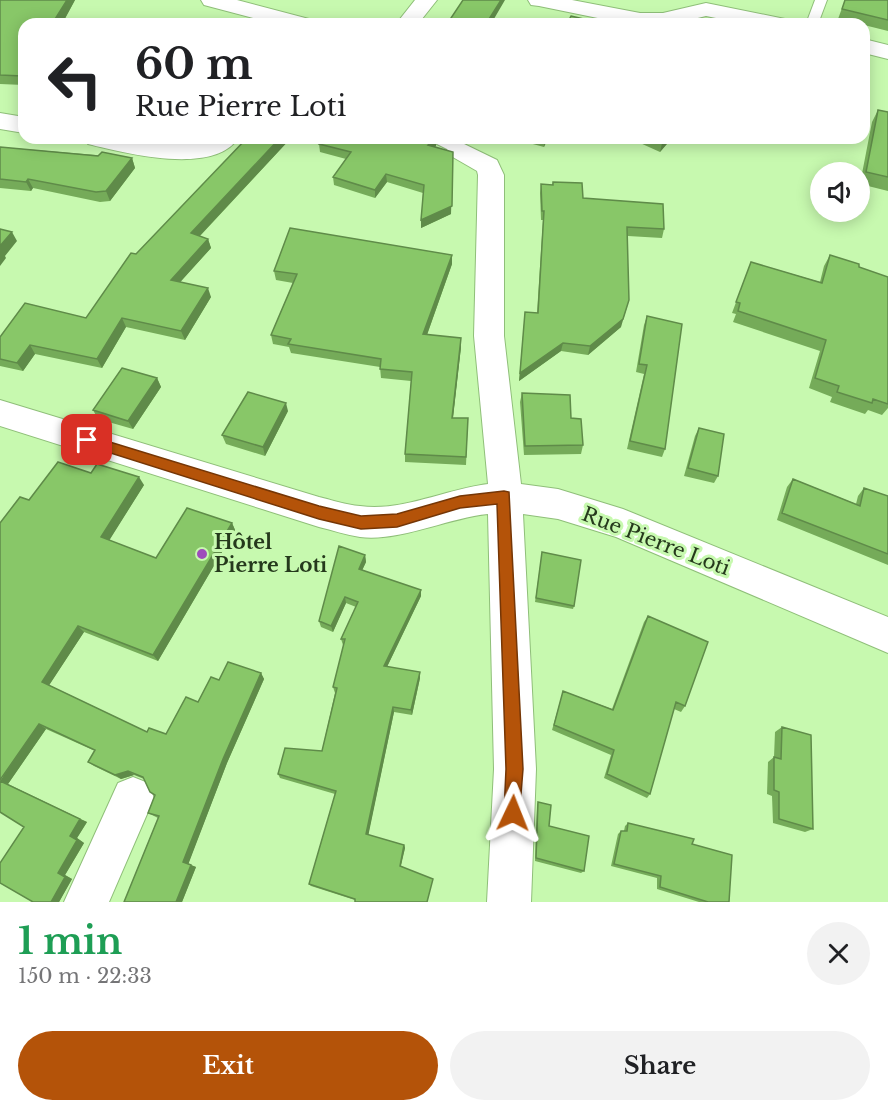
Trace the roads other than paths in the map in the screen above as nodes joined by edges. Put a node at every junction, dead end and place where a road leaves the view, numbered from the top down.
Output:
1 (212, 0) edge
2 (426, 0) edge
3 (821, 0) edge
4 (543, 1) edge
5 (708, 4) edge
6 (279, 18) edge
7 (412, 18) edge
8 (536, 18) edge
9 (630, 18) edge
10 (669, 18) edge
11 (756, 18) edge
12 (814, 18) edge
13 (870, 48) edge
14 (888, 52) edge
15 (0, 121) edge
16 (18, 124) edge
17 (131, 144) edge
18 (220, 144) edge
19 (446, 144) edge
20 (0, 413) edge
21 (504, 497) junction
22 (888, 635) edge
23 (133, 798) dead end
24 (86, 902) edge
25 (509, 902) edge

1 - 6 street
2 - 7 street
3 - 12 lane
4 - 8 street
4 - 9 street
5 - 10 street
5 - 11 street
13 - 14 street
15 - 16 street
17 - 18 street
19 - 21 street
20 - 21 street, Rue Pierre Loti
21 - 22 street, Rue Pierre Loti
21 - 25 street
23 - 24 street

